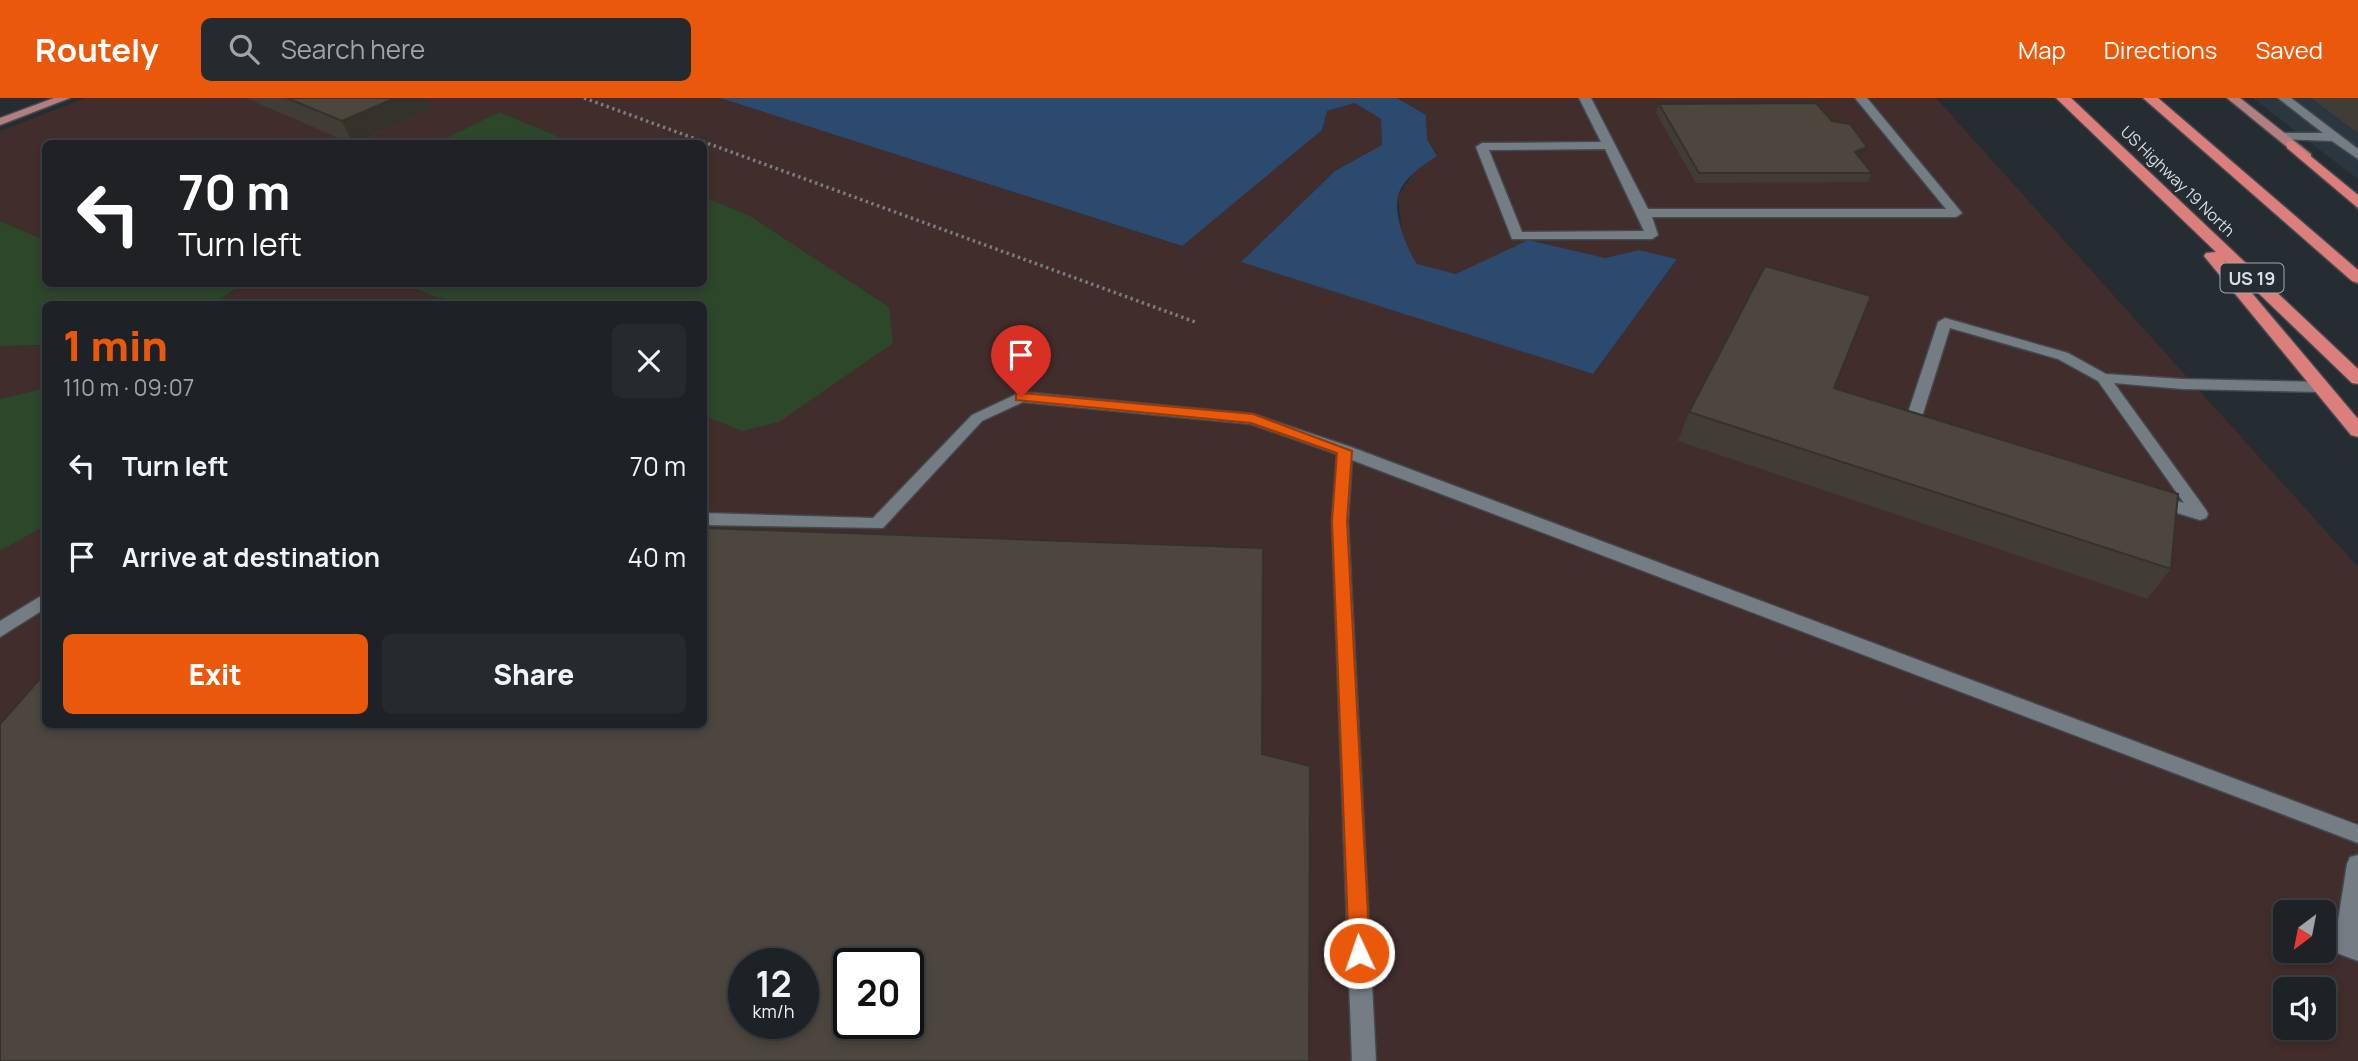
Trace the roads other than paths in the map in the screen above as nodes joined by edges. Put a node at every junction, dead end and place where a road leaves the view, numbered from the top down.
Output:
1 (64, 98) edge
2 (1585, 98) edge
3 (1861, 98) edge
4 (2063, 98) edge
5 (2150, 98) edge
6 (2233, 98) edge
7 (2284, 98) edge
8 (0, 122) edge
9 (2335, 137) junction
10 (2287, 141) junction
11 (1609, 145) junction
12 (2358, 155) edge
13 (2146, 177) junction
14 (2358, 196) edge
15 (2358, 203) edge
16 (1644, 213) junction
17 (2358, 278) edge
18 (2103, 379) junction
19 (2358, 379) edge
20 (2321, 387) junction
21 (2358, 431) edge
22 (1938, 433) edge
23 (1345, 451) junction
24 (2148, 498) edge
25 (707, 519) edge
26 (42, 602) edge
27 (0, 630) edge
28 (2358, 834) edge
29 (2358, 864) edge
30 (2358, 951) edge
31 (1364, 1061) edge

1 - 8 main road
2 - 11 lane
3 - 16 lane
4 - 13 highway, US Highway 19 North / US 19
5 - 17 highway
6 - 10 main road
7 - 9 lane
9 - 10 lane
9 - 12 lane
10 - 14 main road
10 - 15 highway
11 - 16 lane
11 - 16 lane
13 - 19 highway, US Highway 19 North / US 19
13 - 20 highway
18 - 20 lane
18 - 22 lane
18 - 24 lane
20 - 21 highway
23 - 25 lane
23 - 28 lane
23 - 31 lane
26 - 27 lane
29 - 30 lane

